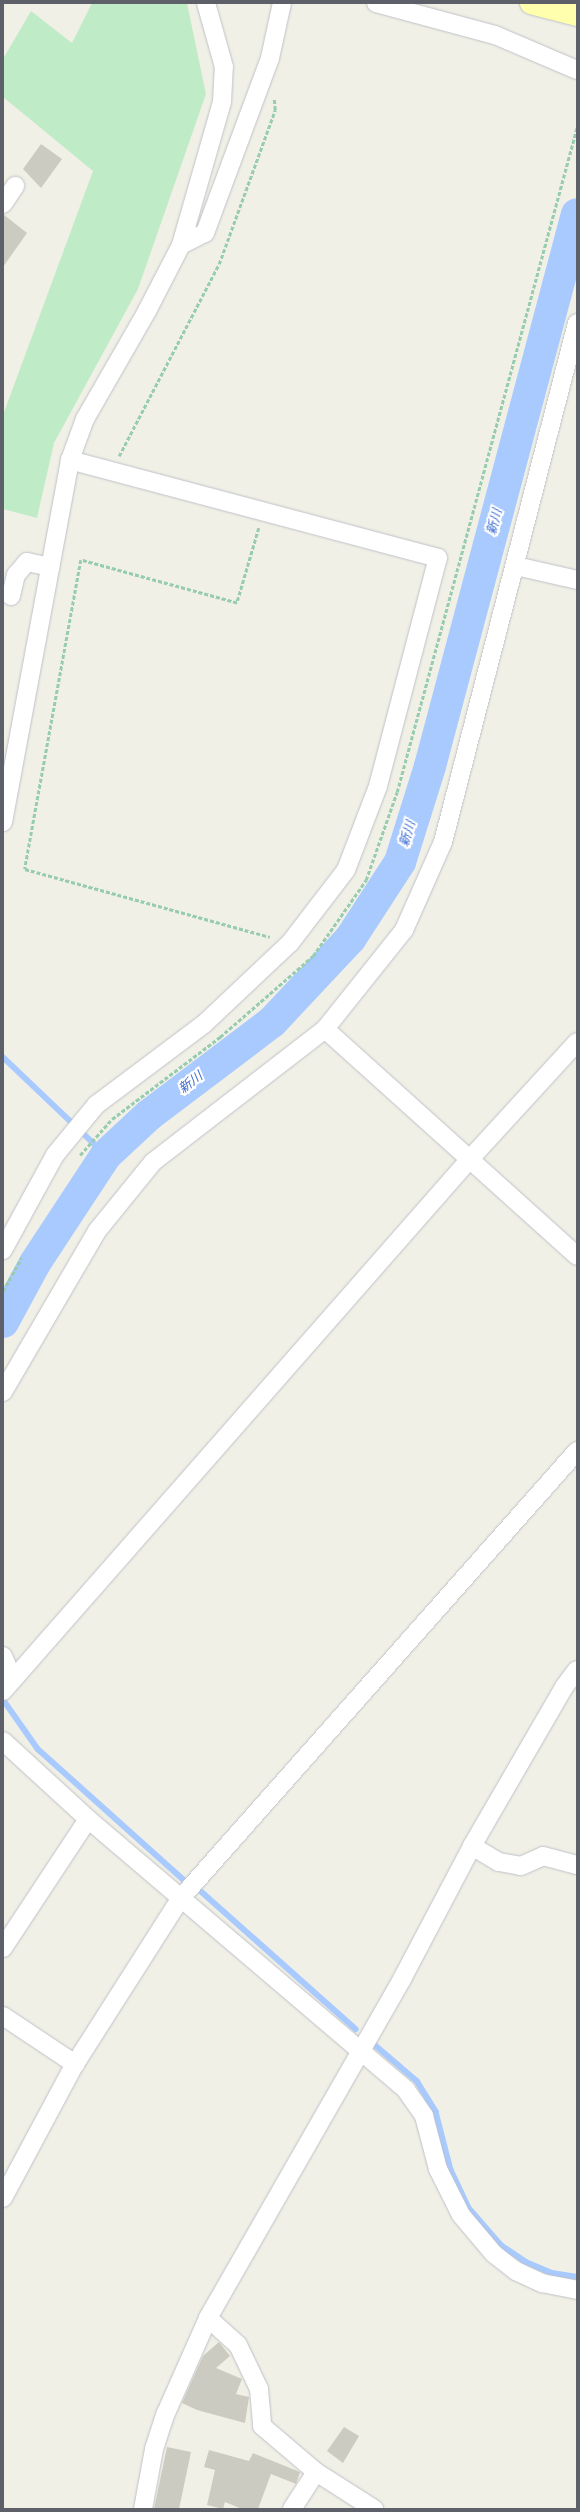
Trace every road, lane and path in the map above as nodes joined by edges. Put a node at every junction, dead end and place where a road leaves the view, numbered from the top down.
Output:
1 (206, 3) edge
2 (282, 3) edge
3 (376, 3) edge
4 (531, 3) edge
5 (577, 15) edge
6 (577, 70) edge
7 (274, 95) dead end
8 (577, 127) edge
9 (15, 186) dead end
10 (3, 204) edge
11 (180, 245) junction
12 (577, 323) edge
13 (70, 460) junction
14 (111, 470) junction
15 (264, 511) junction
16 (516, 566) junction
17 (50, 567) junction
18 (577, 580) edge
19 (11, 596) dead end
20 (3, 822) edge
21 (290, 943) junction
22 (325, 1029) junction
23 (577, 1042) edge
24 (77, 1159) dead end
25 (469, 1160) junction
26 (3, 1250) edge
27 (25, 1251) dead end
28 (577, 1256) edge
29 (3, 1291) edge
30 (3, 1392) edge
31 (577, 1450) edge
32 (3, 1656) edge
33 (577, 1670) edge
34 (8, 1685) edge
35 (3, 1741) edge
36 (88, 1819) junction
37 (472, 1846) junction
38 (577, 1865) edge
39 (180, 1899) junction
40 (3, 1948) edge
41 (3, 2016) edge
42 (361, 2052) junction
43 (75, 2064) junction
44 (3, 2198) edge
45 (577, 2290) edge
46 (208, 2318) junction
47 (316, 2472) junction
48 (143, 2509) edge
49 (292, 2509) edge
50 (374, 2509) edge

1 - 11 street
2 - 11 street
3 - 6 street
4 - 5 main road
7 - 14 path
8 - 24 path
9 - 10 street
11 - 13 street
12 - 16 street
13 - 14 street
13 - 17 street
14 - 15 street
15 - 21 street
15 - 21 path
16 - 18 street
16 - 22 street
17 - 19 street
17 - 20 street
21 - 26 street
22 - 25 street
22 - 30 street
23 - 25 street
25 - 28 street
25 - 34 street
27 - 29 path
31 - 39 street
32 - 34 street
33 - 37 street
35 - 36 street
36 - 39 street
36 - 40 street
37 - 38 street
37 - 42 street
39 - 42 street
39 - 43 street
41 - 43 street
42 - 45 street
42 - 46 street
43 - 44 street
46 - 47 street
46 - 48 street
47 - 49 street
47 - 50 street

